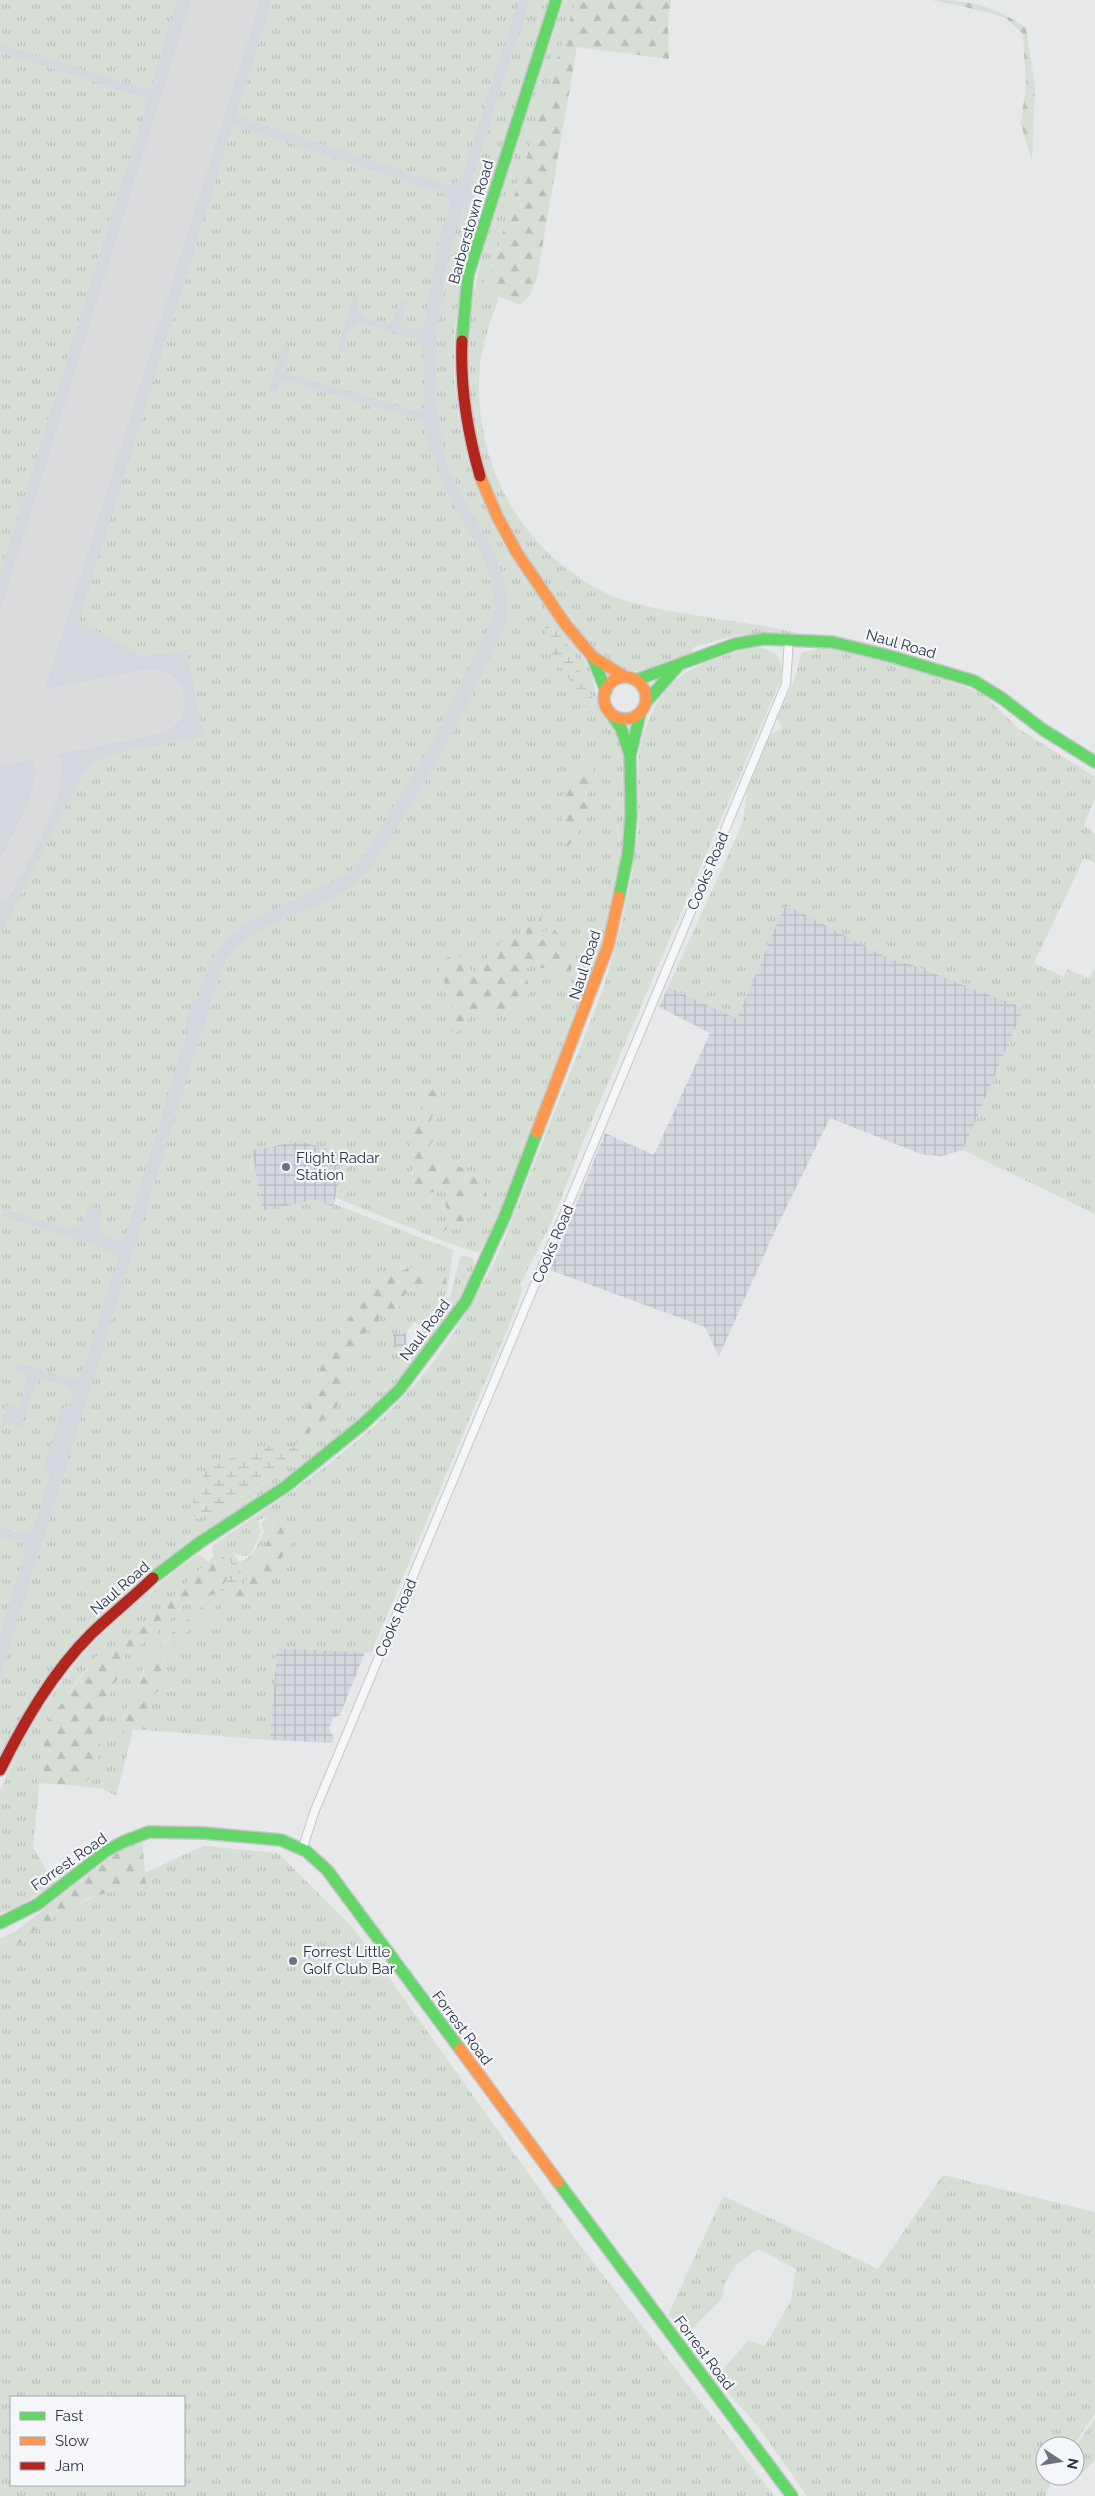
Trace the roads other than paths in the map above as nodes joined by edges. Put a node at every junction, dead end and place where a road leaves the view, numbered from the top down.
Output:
1 (556, 0) edge
2 (789, 639) junction
3 (592, 656) junction
4 (678, 666) junction
5 (631, 679) junction
6 (606, 691) junction
7 (646, 702) junction
8 (609, 711) junction
9 (640, 714) junction
10 (630, 756) junction
11 (1095, 762) edge
12 (0, 1770) edge
13 (303, 1847) junction
14 (0, 1923) edge
15 (792, 2496) edge

1 - 3 street, Barberstown Road
2 - 4 street, Naul Road
2 - 11 street, Naul Road
2 - 13 street, Cooks Road
3 - 5 street, Barberstown Road
3 - 6 street
4 - 5 street, Naul Road
4 - 7 street, Naul Road
5 - 6 street
5 - 7 street
6 - 8 street
7 - 9 street
8 - 9 street
8 - 10 street, Naul Road
9 - 10 street, Naul Road
10 - 12 street, Naul Road
13 - 14 street, Forrest Road
13 - 15 street, Forrest Road

